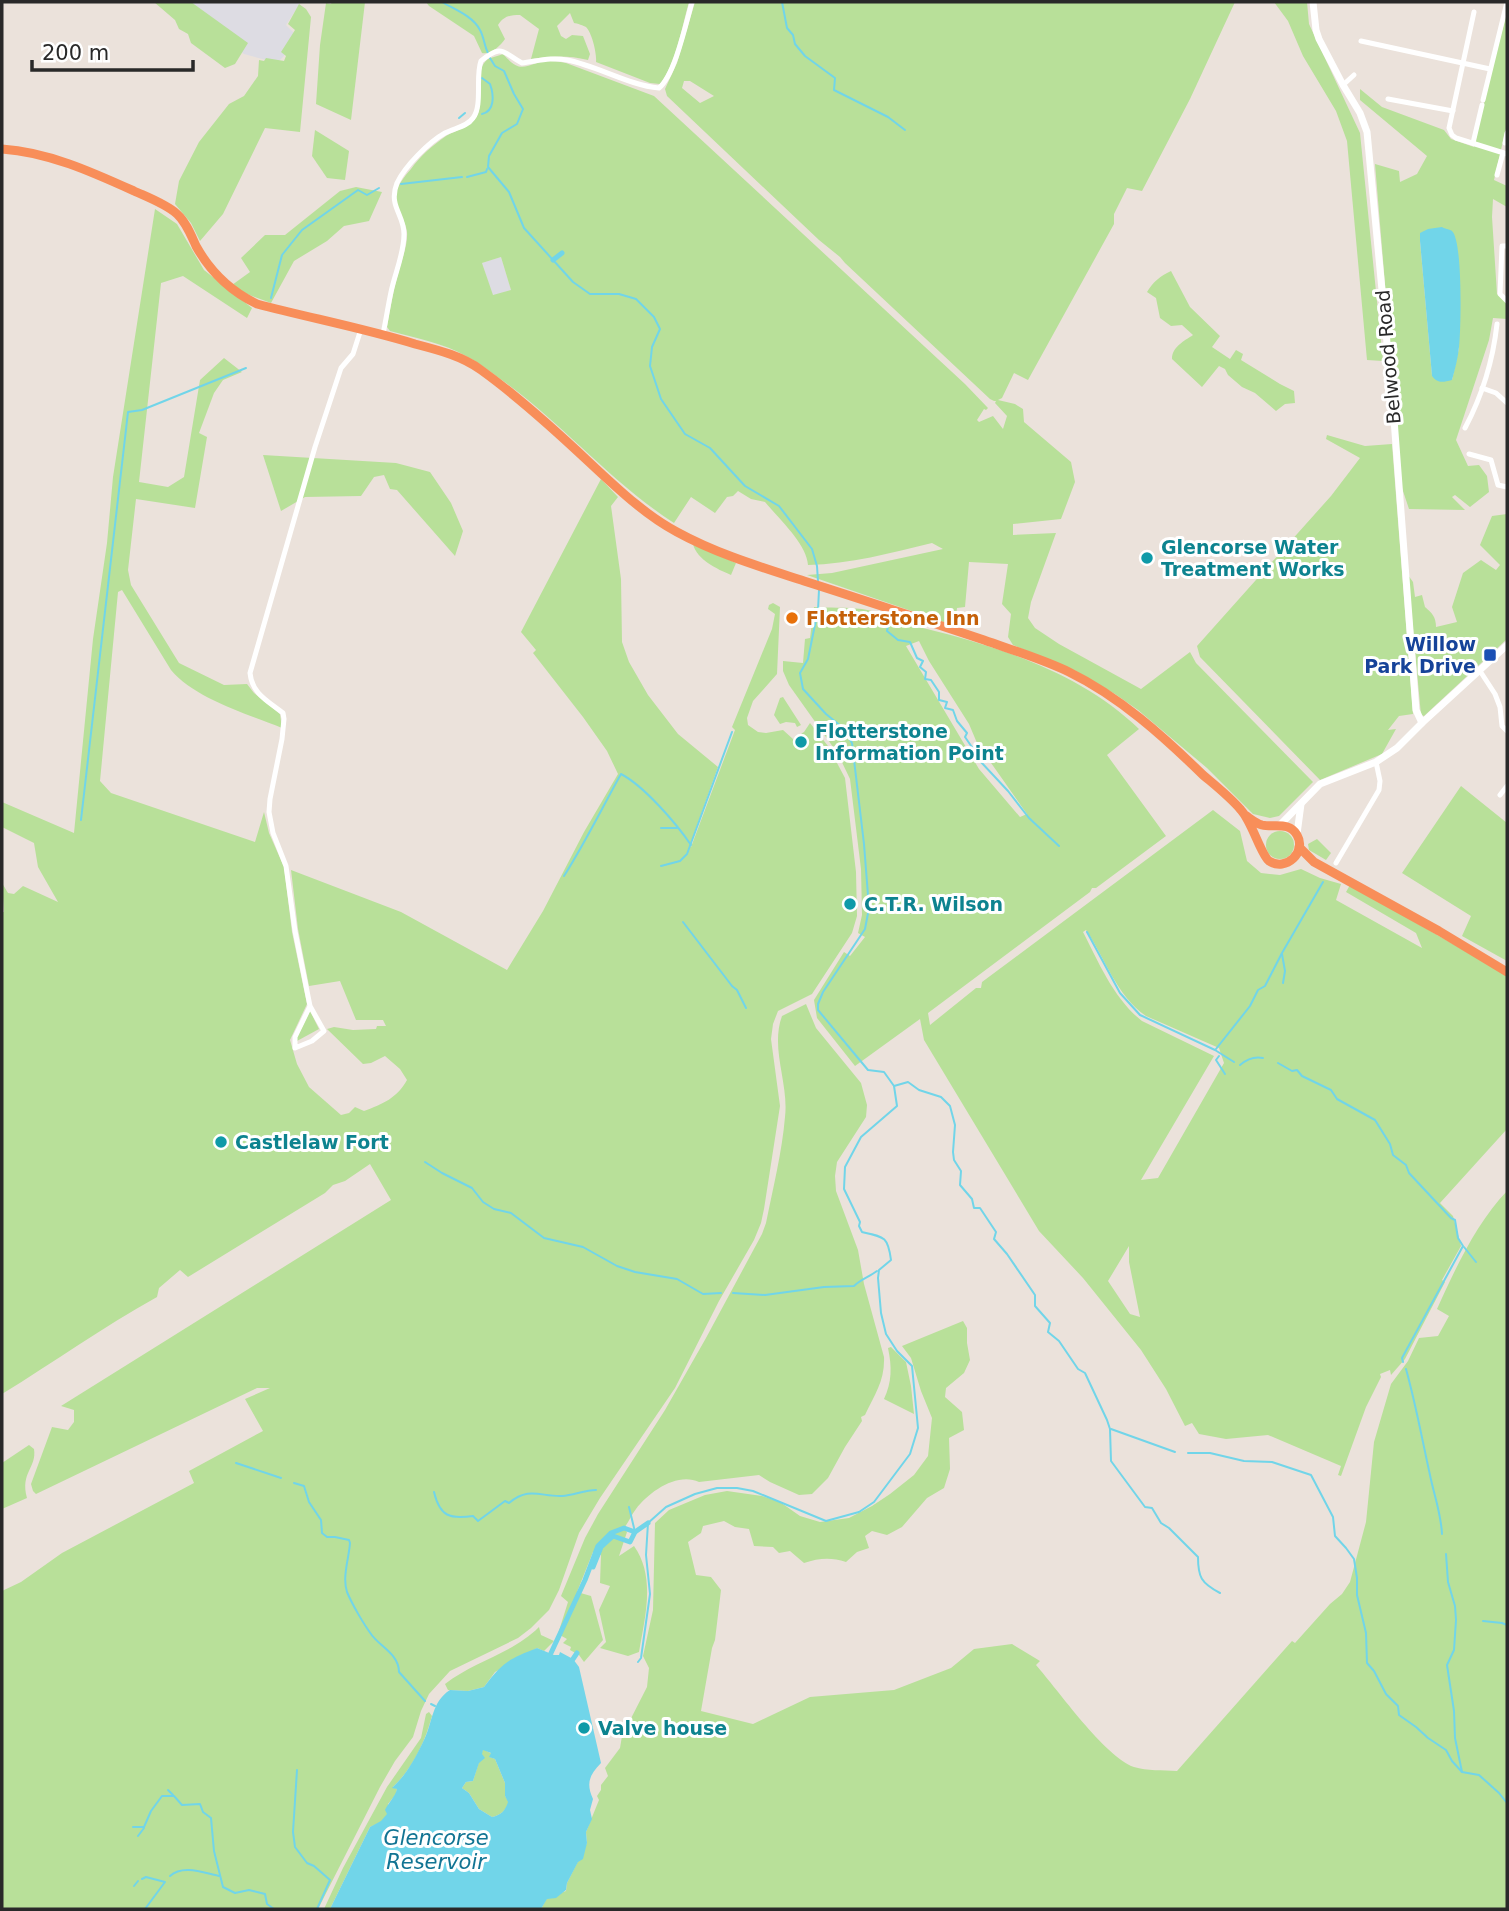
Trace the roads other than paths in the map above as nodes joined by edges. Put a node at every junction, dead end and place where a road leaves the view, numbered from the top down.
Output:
1 (692, 2) edge
2 (1313, 2) edge
3 (1507, 2) edge
4 (1474, 12) dead end
5 (1361, 41) dead end
6 (1464, 64) junction
7 (1490, 69) junction
8 (1354, 75) dead end
9 (1343, 85) junction
10 (1388, 99) dead end
11 (1395, 100) junction
12 (1394, 109) dead end
13 (1453, 111) junction
14 (1507, 133) edge
15 (1469, 142) junction
16 (1505, 143) dead end
17 (2, 149) edge
18 (1505, 154) edge
19 (1497, 175) dead end
20 (1507, 246) edge
21 (1507, 301) edge
22 (1497, 324) dead end
23 (360, 329) junction
24 (383, 334) junction
25 (1482, 388) junction
26 (1507, 403) edge
27 (1465, 428) dead end
28 (1469, 454) dead end
29 (1507, 487) edge
30 (1507, 645) edge
31 (1479, 671) junction
32 (1422, 723) junction
33 (1507, 731) edge
34 (1376, 762) junction
35 (1507, 786) edge
36 (1500, 795) dead end
37 (1301, 804) junction
38 (1245, 815) junction
39 (1276, 826) junction
40 (1297, 834) junction
41 (1261, 845) junction
42 (1299, 847) junction
43 (1293, 859) junction
44 (1314, 862) junction
45 (1336, 863) dead end
46 (1507, 972) edge
47 (310, 1006) junction

1 - 24 street
2 - 9 street, Belwood Road
3 - 7 street
4 - 6 street
5 - 6 street
6 - 7 street
6 - 13 street
7 - 15 street
8 - 9 street
9 - 32 street, Belwood Road
10 - 11 street
11 - 12 street
11 - 13 street
13 - 15 street
14 - 16 street
15 - 18 street
17 - 23 highway
18 - 19 street
20 - 21 street
22 - 25 street
23 - 24 highway
23 - 47 street
24 - 38 highway
25 - 26 street
25 - 27 street
28 - 29 street
30 - 31 street
31 - 32 street
31 - 33 street
32 - 34 street
34 - 37 street
34 - 45 street
35 - 36 street
37 - 39 street
37 - 40 street
38 - 39 highway
38 - 41 highway
39 - 40 highway
39 - 41 highway
40 - 42 highway
41 - 43 highway
42 - 43 highway
42 - 44 highway
43 - 44 highway
44 - 46 highway
47 - 47 street

